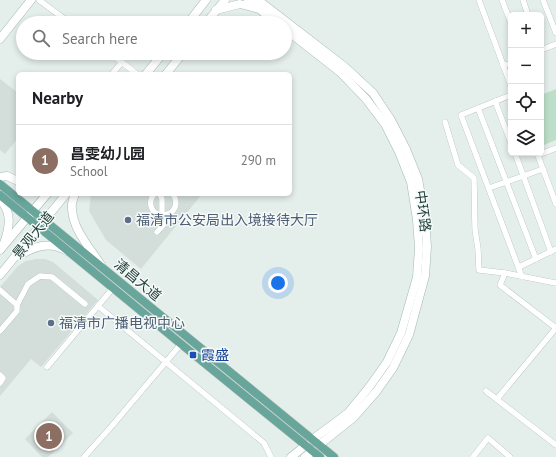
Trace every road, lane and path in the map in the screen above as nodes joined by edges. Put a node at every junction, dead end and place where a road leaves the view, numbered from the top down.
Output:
1 (31, 0) edge
2 (39, 0) edge
3 (225, 0) edge
4 (248, 0) edge
5 (479, 0) edge
6 (502, 0) edge
7 (523, 0) edge
8 (543, 0) edge
9 (205, 1) edge
10 (261, 3) edge
11 (216, 10) junction
12 (527, 12) edge
13 (508, 15) edge
14 (18, 16) edge
15 (61, 16) edge
16 (195, 16) edge
17 (211, 16) edge
18 (271, 16) edge
19 (279, 16) edge
20 (16, 19) edge
21 (292, 26) edge
22 (556, 32) edge
23 (292, 34) edge
24 (0, 39) edge
25 (556, 44) edge
26 (544, 48) edge
27 (119, 60) edge
28 (157, 60) edge
29 (177, 60) edge
30 (122, 62) junction
31 (508, 64) edge
32 (504, 66) junction
33 (114, 72) edge
34 (134, 72) edge
35 (148, 72) edge
36 (168, 72) edge
37 (510, 84) edge
38 (508, 96) edge
39 (495, 102) junction
40 (478, 108) junction
41 (445, 122) dead end
42 (508, 135) edge
43 (556, 148) edge
44 (544, 152) edge
45 (516, 156) edge
46 (538, 156) edge
47 (543, 169) junction
48 (523, 176) junction
49 (0, 177) edge
50 (16, 180) edge
51 (506, 182) junction
52 (0, 184) edge
53 (489, 188) junction
54 (0, 195) edge
55 (45, 196) edge
56 (64, 196) edge
57 (74, 196) edge
58 (153, 196) edge
59 (161, 196) edge
60 (174, 196) edge
61 (0, 199) edge
62 (556, 204) edge
63 (33, 210) junction
64 (165, 215) junction
65 (27, 217) junction
66 (45, 220) junction
67 (39, 227) junction
68 (157, 232) dead end
69 (0, 250) edge
70 (554, 251) edge
71 (77, 258) junction
72 (536, 259) junction
73 (12, 260) junction
74 (102, 267) junction
75 (519, 267) junction
76 (504, 273) junction
77 (0, 275) edge
78 (522, 277) junction
79 (556, 283) edge
80 (113, 288) junction
81 (0, 290) edge
82 (85, 304) dead end
83 (17, 305) junction
84 (98, 306) junction
85 (556, 328) edge
86 (0, 332) edge
87 (181, 344) junction
88 (166, 362) junction
89 (47, 367) dead end
90 (0, 375) edge
91 (0, 383) edge
92 (486, 391) dead end
93 (497, 400) junction
94 (316, 442) junction
95 (306, 445) junction
96 (556, 445) edge
97 (313, 451) junction
98 (84, 457) edge
99 (271, 457) edge
100 (291, 457) edge
101 (305, 457) edge
102 (320, 457) edge
103 (334, 457) edge
104 (473, 457) edge
105 (510, 457) edge

1 - 14 street
2 - 15 street
3 - 11 street
4 - 10 street
5 - 32 street
6 - 13 street
7 - 12 street
8 - 22 street
9 - 16 street
10 - 11 street
10 - 18 street
10 - 19 street, 中环路
11 - 17 street
20 - 24 street
21 - 94 street, 中环路
23 - 94 street, 中环路
25 - 26 street
27 - 30 street
28 - 35 street
29 - 36 street
30 - 33 street
30 - 34 street
31 - 32 street
32 - 37 street
38 - 39 street
39 - 40 street
39 - 42 street
40 - 51 street
40 - 53 street
41 - 76 street
43 - 44 street
45 - 48 street
46 - 47 street
47 - 48 street
47 - 62 street
48 - 51 street
48 - 70 street
49 - 50 street
51 - 53 street
51 - 72 street
52 - 63 main road, 清昌大道
53 - 75 street
54 - 65 main road, 清昌大道
55 - 63 street, 景观大道
56 - 66 street, 景观大道
57 - 74 street
58 - 64 street
59 - 64 street
60 - 64 street
61 - 69 street
63 - 65 street, 景观大道
63 - 66 main road, 清昌大道
64 - 68 street
65 - 67 main road, 清昌大道
65 - 69 street, 景观大道
66 - 67 street, 景观大道
66 - 74 main road, 清昌大道
67 - 71 main road, 清昌大道
67 - 73 street, 景观大道
70 - 72 street
71 - 73 street
71 - 80 main road, 清昌大道
72 - 75 street
73 - 77 street, 景观大道
74 - 94 main road, 清昌大道
75 - 78 street
76 - 78 street
76 - 85 street
78 - 79 street
80 - 84 street
80 - 87 main road, 清昌大道
81 - 83 street
82 - 83 street
83 - 86 street
84 - 88 street
84 - 89 street
85 - 93 street
87 - 88 street
87 - 95 main road, 清昌大道
88 - 98 street
88 - 99 street
90 - 91 street
92 - 93 street
93 - 96 street
94 - 103 main road, 清昌大道
95 - 97 main road, 清昌大道
95 - 100 street
97 - 101 street
97 - 102 main road, 清昌大道
104 - 105 street

